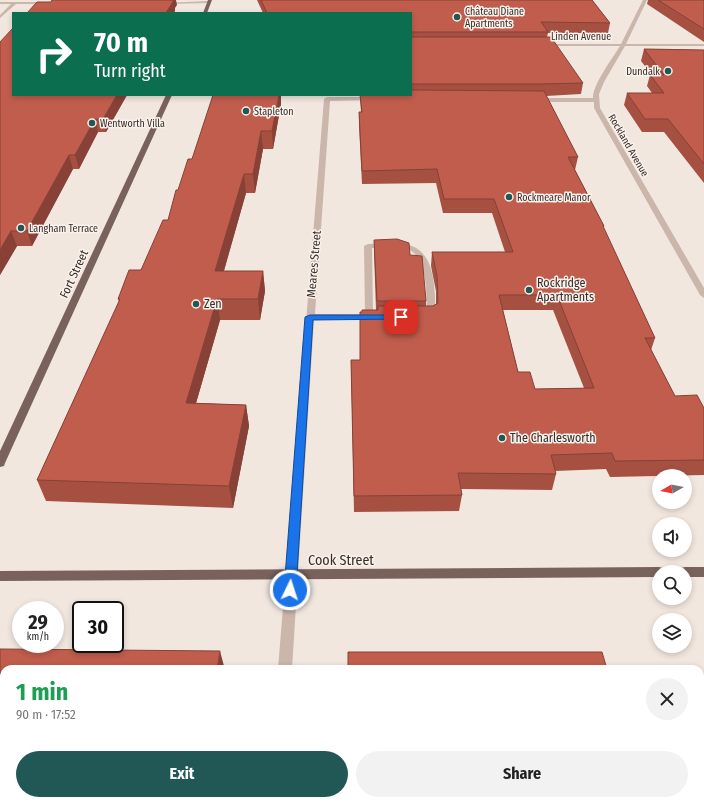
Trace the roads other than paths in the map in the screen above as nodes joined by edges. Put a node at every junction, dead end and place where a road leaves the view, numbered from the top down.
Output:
1 (645, 0) edge
2 (652, 0) edge
3 (210, 1) edge
4 (0, 3) edge
5 (15, 3) junction
6 (54, 3) edge
7 (161, 3) edge
8 (205, 12) edge
9 (0, 17) edge
10 (537, 45) edge
11 (623, 45) junction
12 (704, 46) edge
13 (169, 96) edge
14 (382, 99) edge
15 (529, 100) edge
16 (597, 100) junction
17 (704, 295) edge
18 (310, 317) junction
19 (369, 317) junction
20 (385, 317) edge
21 (424, 317) edge
22 (0, 463) edge
23 (652, 572) edge
24 (692, 572) edge
25 (704, 572) edge
26 (291, 575) junction
27 (0, 576) edge
28 (285, 665) edge

1 - 2 street
1 - 11 street, Rockland Avenue
3 - 7 street
3 - 8 main road
4 - 5 street
5 - 6 street
5 - 9 street
10 - 11 street, Linden Avenue
11 - 12 street, Linden Avenue
11 - 16 street, Rockland Avenue
13 - 22 main road, Fort Street
14 - 18 street, Meares Street
15 - 16 street
16 - 17 street, Rockland Avenue
18 - 19 street
18 - 26 street, Meares Street
19 - 20 street
19 - 21 street
23 - 26 main road, Cook Street
24 - 25 main road
26 - 27 main road, Cook Street
26 - 28 street, Meares Street

